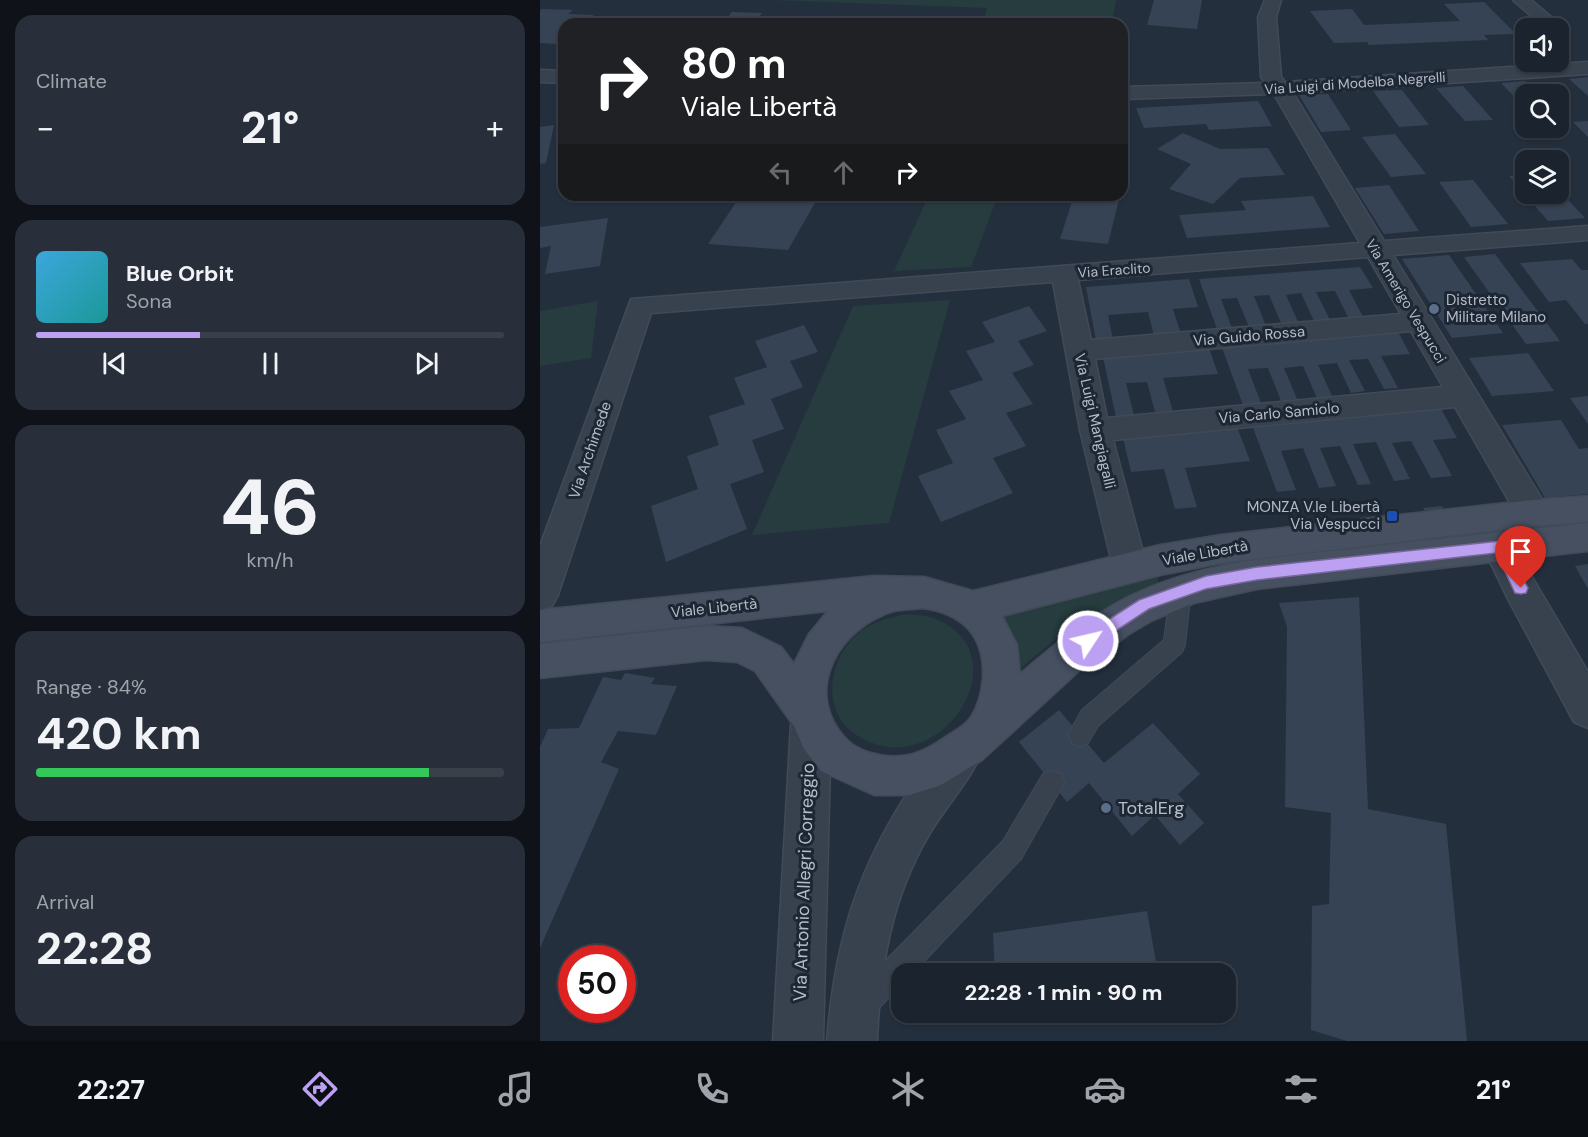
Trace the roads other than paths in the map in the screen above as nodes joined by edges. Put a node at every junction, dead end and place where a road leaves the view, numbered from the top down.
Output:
1 (1273, 0) edge
2 (1521, 0) edge
3 (1542, 18) edge
4 (1586, 59) edge
5 (1289, 74) junction
6 (540, 76) edge
7 (558, 77) edge
8 (1128, 92) edge
9 (1588, 233) edge
10 (1376, 250) junction
11 (1064, 274) junction
12 (640, 305) joint
13 (1418, 321) junction
14 (1079, 351) junction
15 (1463, 396) junction
16 (1095, 430) junction
17 (1588, 509) edge
18 (1533, 513) junction
19 (1588, 537) edge
20 (1500, 547) junction
21 (1130, 567) junction
22 (1181, 590) junction
23 (924, 592) junction
24 (540, 596) edge
25 (970, 608) junction
26 (540, 626) edge
27 (540, 661) edge
28 (1588, 709) edge
29 (809, 718) junction
30 (1080, 735) dead end
31 (967, 748) junction
32 (1052, 783) dead end
33 (853, 1028) edge
34 (798, 1041) edge

1 - 5 street
2 - 3 street
4 - 5 street, Via Luigi di Modelba Negrelli
5 - 8 street, Via Luigi di Modelba Negrelli
5 - 10 street, Via Amerigo Vespucci
6 - 7 street
9 - 10 street, Via Eraclito
10 - 11 street, Via Eraclito
10 - 13 street, Via Amerigo Vespucci
11 - 12 street, Via Eraclito
11 - 14 street, Via Luigi Mangiagalli
12 - 24 street, Via Archimede
13 - 14 street, Via Guido Rossa
13 - 15 street, Via Amerigo Vespucci
14 - 16 street, Via Luigi Mangiagalli
15 - 16 street, Via Carlo Samiolo
15 - 18 street, Via Amerigo Vespucci
16 - 21 street, Via Luigi Mangiagalli
17 - 18 main road, Viale Libertà
18 - 21 main road, Viale Libertà
19 - 20 main road, Viale Libertà
20 - 22 main road, Viale Libertà
20 - 28 street
21 - 25 main road, Viale Libertà
22 - 30 lane
22 - 31 main road, Viale Libertà
23 - 25 main road, Viale Libertà
23 - 26 main road, Viale Libertà
23 - 29 main road, Viale Libertà
25 - 31 main road, Viale Libertà
27 - 29 main road, Viale Libertà
29 - 31 main road, Viale Libertà
29 - 34 street, Via Antonio Allegri Correggio
31 - 33 street
32 - 33 lane

